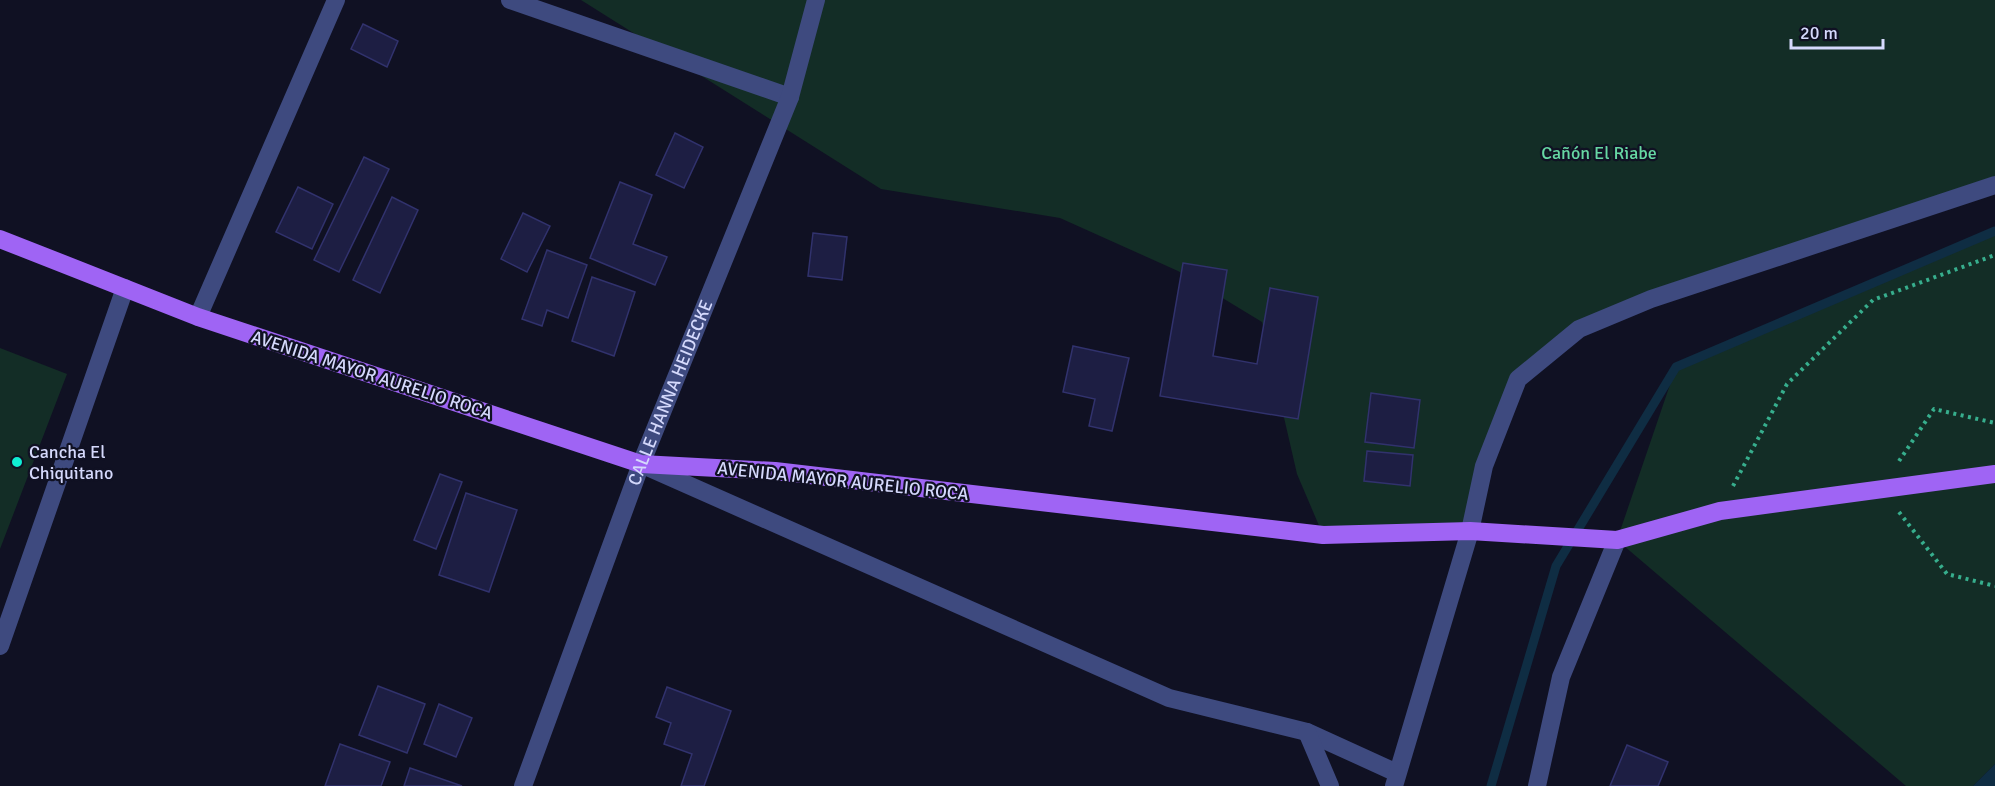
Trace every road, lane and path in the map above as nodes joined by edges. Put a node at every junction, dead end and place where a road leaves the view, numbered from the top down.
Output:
1 (336, 0) edge
2 (510, 0) edge
3 (816, 0) edge
4 (790, 97) junction
5 (1995, 185) edge
6 (0, 239) edge
7 (1995, 255) edge
8 (125, 288) junction
9 (198, 317) junction
10 (1995, 423) edge
11 (641, 464) junction
12 (1995, 474) edge
13 (1881, 489) junction
14 (1720, 511) junction
15 (1470, 531) junction
16 (1617, 540) junction
17 (1995, 586) edge
18 (0, 646) edge
19 (1307, 732) junction
20 (1396, 780) edge
21 (524, 786) edge
22 (1330, 786) edge
23 (1537, 786) edge

1 - 9 street
2 - 4 street
3 - 4 street, CALLE HANNA HEIDECKE
4 - 11 street, CALLE HANNA HEIDECKE
5 - 15 street
6 - 8 main road, AVENIDA MAYOR AURELIO ROCA
7 - 14 path
8 - 9 main road, AVENIDA MAYOR AURELIO ROCA
8 - 18 street
9 - 11 main road, AVENIDA MAYOR AURELIO ROCA
10 - 13 path
11 - 15 main road, AVENIDA MAYOR AURELIO ROCA
11 - 19 street
11 - 21 street, CALLE HANNA HEIDECKE
12 - 13 main road, AVENIDA MAYOR AURELIO ROCA
13 - 14 main road, AVENIDA MAYOR AURELIO ROCA
13 - 17 path
14 - 16 main road, AVENIDA MAYOR AURELIO ROCA
15 - 16 main road, AVENIDA MAYOR AURELIO ROCA
15 - 20 street
16 - 23 street
19 - 20 street
19 - 22 street

